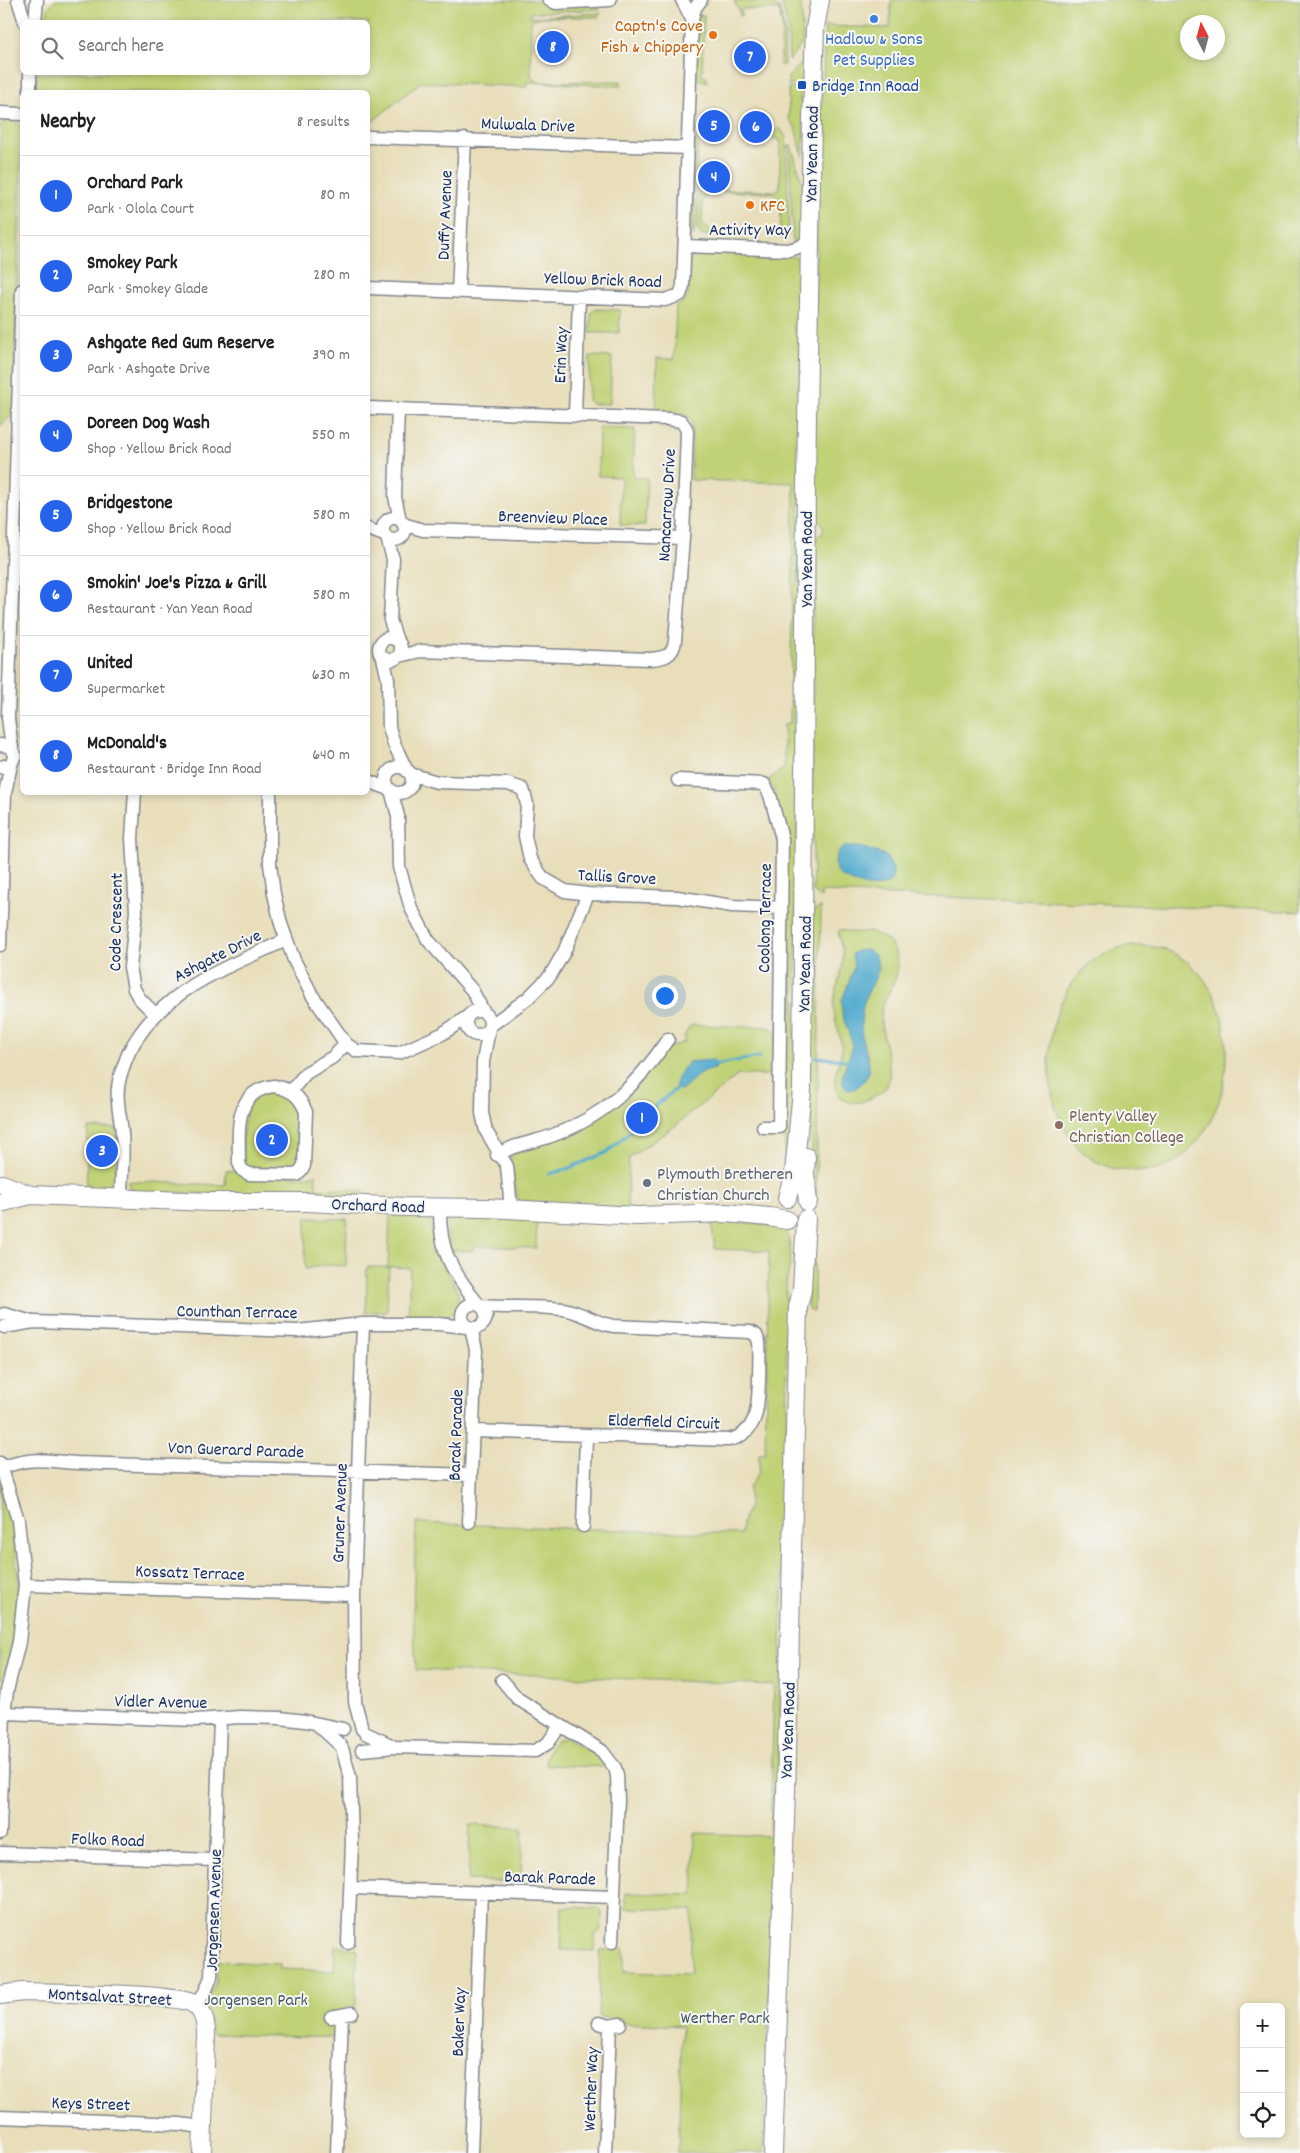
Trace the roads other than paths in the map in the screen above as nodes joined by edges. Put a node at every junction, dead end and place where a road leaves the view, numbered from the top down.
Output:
1 (18, 0) edge
2 (48, 0) edge
3 (549, 0) edge
4 (610, 0) edge
5 (682, 0) edge
6 (701, 0) edge
7 (806, 0) edge
8 (820, 0) edge
9 (37, 5) edge
10 (692, 19) junction
11 (24, 20) edge
12 (35, 20) edge
13 (814, 28) junction
14 (30, 75) edge
15 (30, 90) edge
16 (0, 113) edge
17 (20, 114) edge
18 (370, 137) edge
19 (465, 139) junction
20 (688, 148) junction
21 (810, 236) junction
22 (685, 246) junction
23 (789, 250) junction
24 (810, 276) junction
25 (370, 288) edge
26 (458, 292) junction
27 (579, 297) junction
28 (370, 408) edge
29 (398, 409) junction
30 (575, 415) junction
31 (20, 456) edge
32 (19, 516) edge
33 (370, 528) edge
34 (394, 529) junction
35 (683, 538) junction
36 (390, 620) junction
37 (5, 639) edge
38 (382, 641) junction
39 (370, 646) edge
40 (398, 650) junction
41 (370, 652) edge
42 (382, 657) junction
43 (388, 679) junction
44 (8, 718) junction
45 (0, 740) edge
46 (394, 744) junction
47 (12, 748) edge
48 (11, 764) edge
49 (390, 771) junction
50 (408, 772) junction
51 (0, 774) edge
52 (370, 778) edge
53 (370, 780) edge
54 (678, 780) dead end
55 (437, 782) junction
56 (408, 788) junction
57 (390, 789) junction
58 (6, 793) junction
59 (135, 795) edge
60 (270, 795) edge
61 (398, 816) junction
62 (582, 894) junction
63 (782, 908) junction
64 (286, 940) junction
65 (0, 945) edge
66 (462, 981) junction
67 (518, 1004) junction
68 (484, 1011) junction
69 (155, 1014) junction
70 (468, 1015) junction
71 (490, 1028) junction
72 (472, 1033) junction
73 (442, 1034) junction
74 (671, 1037) dead end
75 (346, 1044) junction
76 (483, 1062) junction
77 (802, 1090) junction
78 (292, 1091) junction
79 (763, 1127) dead end
80 (497, 1152) junction
81 (1, 1184) edge
82 (30, 1195) junction
83 (121, 1198) junction
84 (808, 1202) joint
85 (0, 1203) edge
86 (440, 1207) junction
87 (506, 1209) junction
88 (791, 1213) junction
89 (461, 1282) junction
90 (2, 1310) edge
91 (463, 1311) junction
92 (478, 1318) junction
93 (34, 1322) junction
94 (363, 1324) junction
95 (438, 1324) junction
96 (1, 1330) edge
97 (473, 1432) junction
98 (586, 1436) junction
99 (1, 1466) edge
100 (358, 1471) junction
101 (471, 1475) junction
102 (469, 1522) dead end
103 (583, 1526) dead end
104 (25, 1585) junction
105 (354, 1595) junction
106 (502, 1680) dead end
107 (4, 1691) edge
108 (355, 1702) junction
109 (4, 1713) junction
110 (220, 1719) junction
111 (316, 1724) junction
112 (560, 1726) junction
113 (345, 1728) junction
114 (363, 1731) junction
115 (341, 1746) junction
116 (395, 1747) junction
117 (361, 1751) junction
118 (350, 1777) junction
119 (0, 1833) edge
120 (0, 1853) edge
121 (215, 1860) junction
122 (350, 1888) junction
123 (480, 1892) junction
124 (614, 1897) junction
125 (612, 1943) dead end
126 (347, 1944) dead end
127 (0, 1986) edge
128 (23, 1992) junction
129 (0, 1995) edge
130 (195, 2005) junction
131 (342, 2015) dead end
132 (610, 2024) dead end
133 (0, 2117) edge
134 (202, 2125) junction
135 (202, 2153) edge
136 (338, 2153) edge
137 (471, 2153) edge
138 (605, 2153) edge
139 (773, 2153) edge

1 - 11 street
2 - 9 street
3 - 4 street
5 - 10 street, Yellow Brick Road
6 - 10 street, Yellow Brick Road
7 - 13 main road, Yan Yean Road
8 - 13 main road, Yan Yean Road
9 - 12 street
10 - 20 street, Yellow Brick Road
13 - 21 main road, Yan Yean Road
14 - 15 street
16 - 17 street
18 - 19 street, Mulwala Drive
19 - 20 street, Mulwala Drive
19 - 26 street, Duffy Avenue
20 - 22 street, Yellow Brick Road
21 - 23 street, Activity Way
21 - 24 main road, Yan Yean Road
22 - 23 street, Activity Way
22 - 27 street, Yellow Brick Road
23 - 24 street
24 - 77 main road, Yan Yean Road
25 - 26 street, Yellow Brick Road
26 - 27 street, Yellow Brick Road
27 - 30 street, Erin Way
28 - 29 street, Nancarrow Drive
29 - 30 street, Nancarrow Drive
29 - 34 street
30 - 35 street, Nancarrow Drive
31 - 32 street
32 - 37 street
33 - 34 street, Breenview Place
34 - 35 street, Breenview Place
34 - 36 street
35 - 40 street, Nancarrow Drive
36 - 38 street
36 - 40 street
37 - 44 street
38 - 39 street
38 - 40 street
38 - 42 street
40 - 42 street
40 - 43 street
41 - 42 street
42 - 43 street
43 - 46 street
44 - 45 street
44 - 47 street
46 - 49 street
46 - 50 street
47 - 48 street
48 - 58 street
49 - 50 street
49 - 52 street
49 - 57 street
50 - 55 street, Tallis Grove
50 - 56 street
51 - 58 street
53 - 57 street
54 - 63 street, Coolong Terrace
55 - 56 street, Tallis Grove
55 - 62 street, Tallis Grove
56 - 57 street
56 - 61 street
57 - 61 street
58 - 65 street
59 - 69 street, Code Crescent
60 - 64 street
61 - 66 street
62 - 63 street, Tallis Grove
62 - 67 street
63 - 79 street, Coolong Terrace
64 - 69 street, Ashgate Drive
64 - 75 street
66 - 68 street
66 - 70 street
67 - 68 street
67 - 71 street
68 - 70 street
68 - 71 street
69 - 83 street, Ashgate Drive
70 - 72 street
70 - 73 street
71 - 72 street
71 - 76 street
72 - 73 street
72 - 76 street
73 - 75 street
74 - 80 street
75 - 78 street
76 - 80 street
77 - 84 main road, Yan Yean Road
77 - 88 main road, Yan Yean Road
78 - 78 street
80 - 87 street
81 - 82 main road, Orchard Road
81 - 85 main road
82 - 83 main road, Orchard Road
82 - 85 main road, Orchard Road
83 - 86 main road, Orchard Road
84 - 88 main road, Orchard Road
86 - 87 main road, Orchard Road
86 - 89 street
87 - 88 main road, Orchard Road
88 - 139 main road, Yan Yean Road
89 - 91 street
89 - 92 street
90 - 93 street, Counthan Terrace
90 - 96 street
91 - 92 street, Elderfield Circuit
91 - 92 street
91 - 95 street, Counthan Terrace
92 - 95 street, Counthan Terrace
92 - 97 street, Barak Parade
92 - 98 street, Elderfield Circuit
93 - 94 street, Counthan Terrace
93 - 96 street, Counthan Terrace
94 - 95 street, Counthan Terrace
94 - 100 street, Gruner Avenue
97 - 98 street, Elderfield Circuit
97 - 101 street, Barak Parade
98 - 103 street
99 - 100 street, Von Guerard Parade
99 - 104 street
100 - 101 street, Von Guerard Parade
100 - 105 street, Gruner Avenue
101 - 102 street, Barak Parade
104 - 105 street, Kossatz Terrace
104 - 107 street
105 - 108 street, Gruner Avenue
106 - 112 street, Barak Parade
107 - 109 street
108 - 113 street, Gruner Avenue
108 - 114 street, Gruner Avenue
109 - 110 street, Vidler Avenue
109 - 119 street
110 - 111 street, Vidler Avenue
110 - 121 street, Jorgensen Avenue
111 - 113 street, Vidler Avenue
111 - 115 street
112 - 116 street
112 - 124 street, Barak Parade
113 - 114 street
113 - 115 street
114 - 116 street
114 - 117 street
115 - 117 street
115 - 118 street
116 - 117 street
117 - 118 street
118 - 122 street
120 - 121 street, Folko Road
121 - 130 street, Jorgensen Avenue
122 - 123 street, Barak Parade
122 - 126 street
123 - 124 street, Barak Parade
123 - 137 street, Baker Way
124 - 125 street
127 - 128 main road, Montsalvat Street
128 - 129 main road, Montsalvat Street
128 - 130 main road, Montsalvat Street
130 - 134 main road
131 - 136 street
132 - 138 street, Werther Way
133 - 134 street, Keys Street
134 - 135 main road

